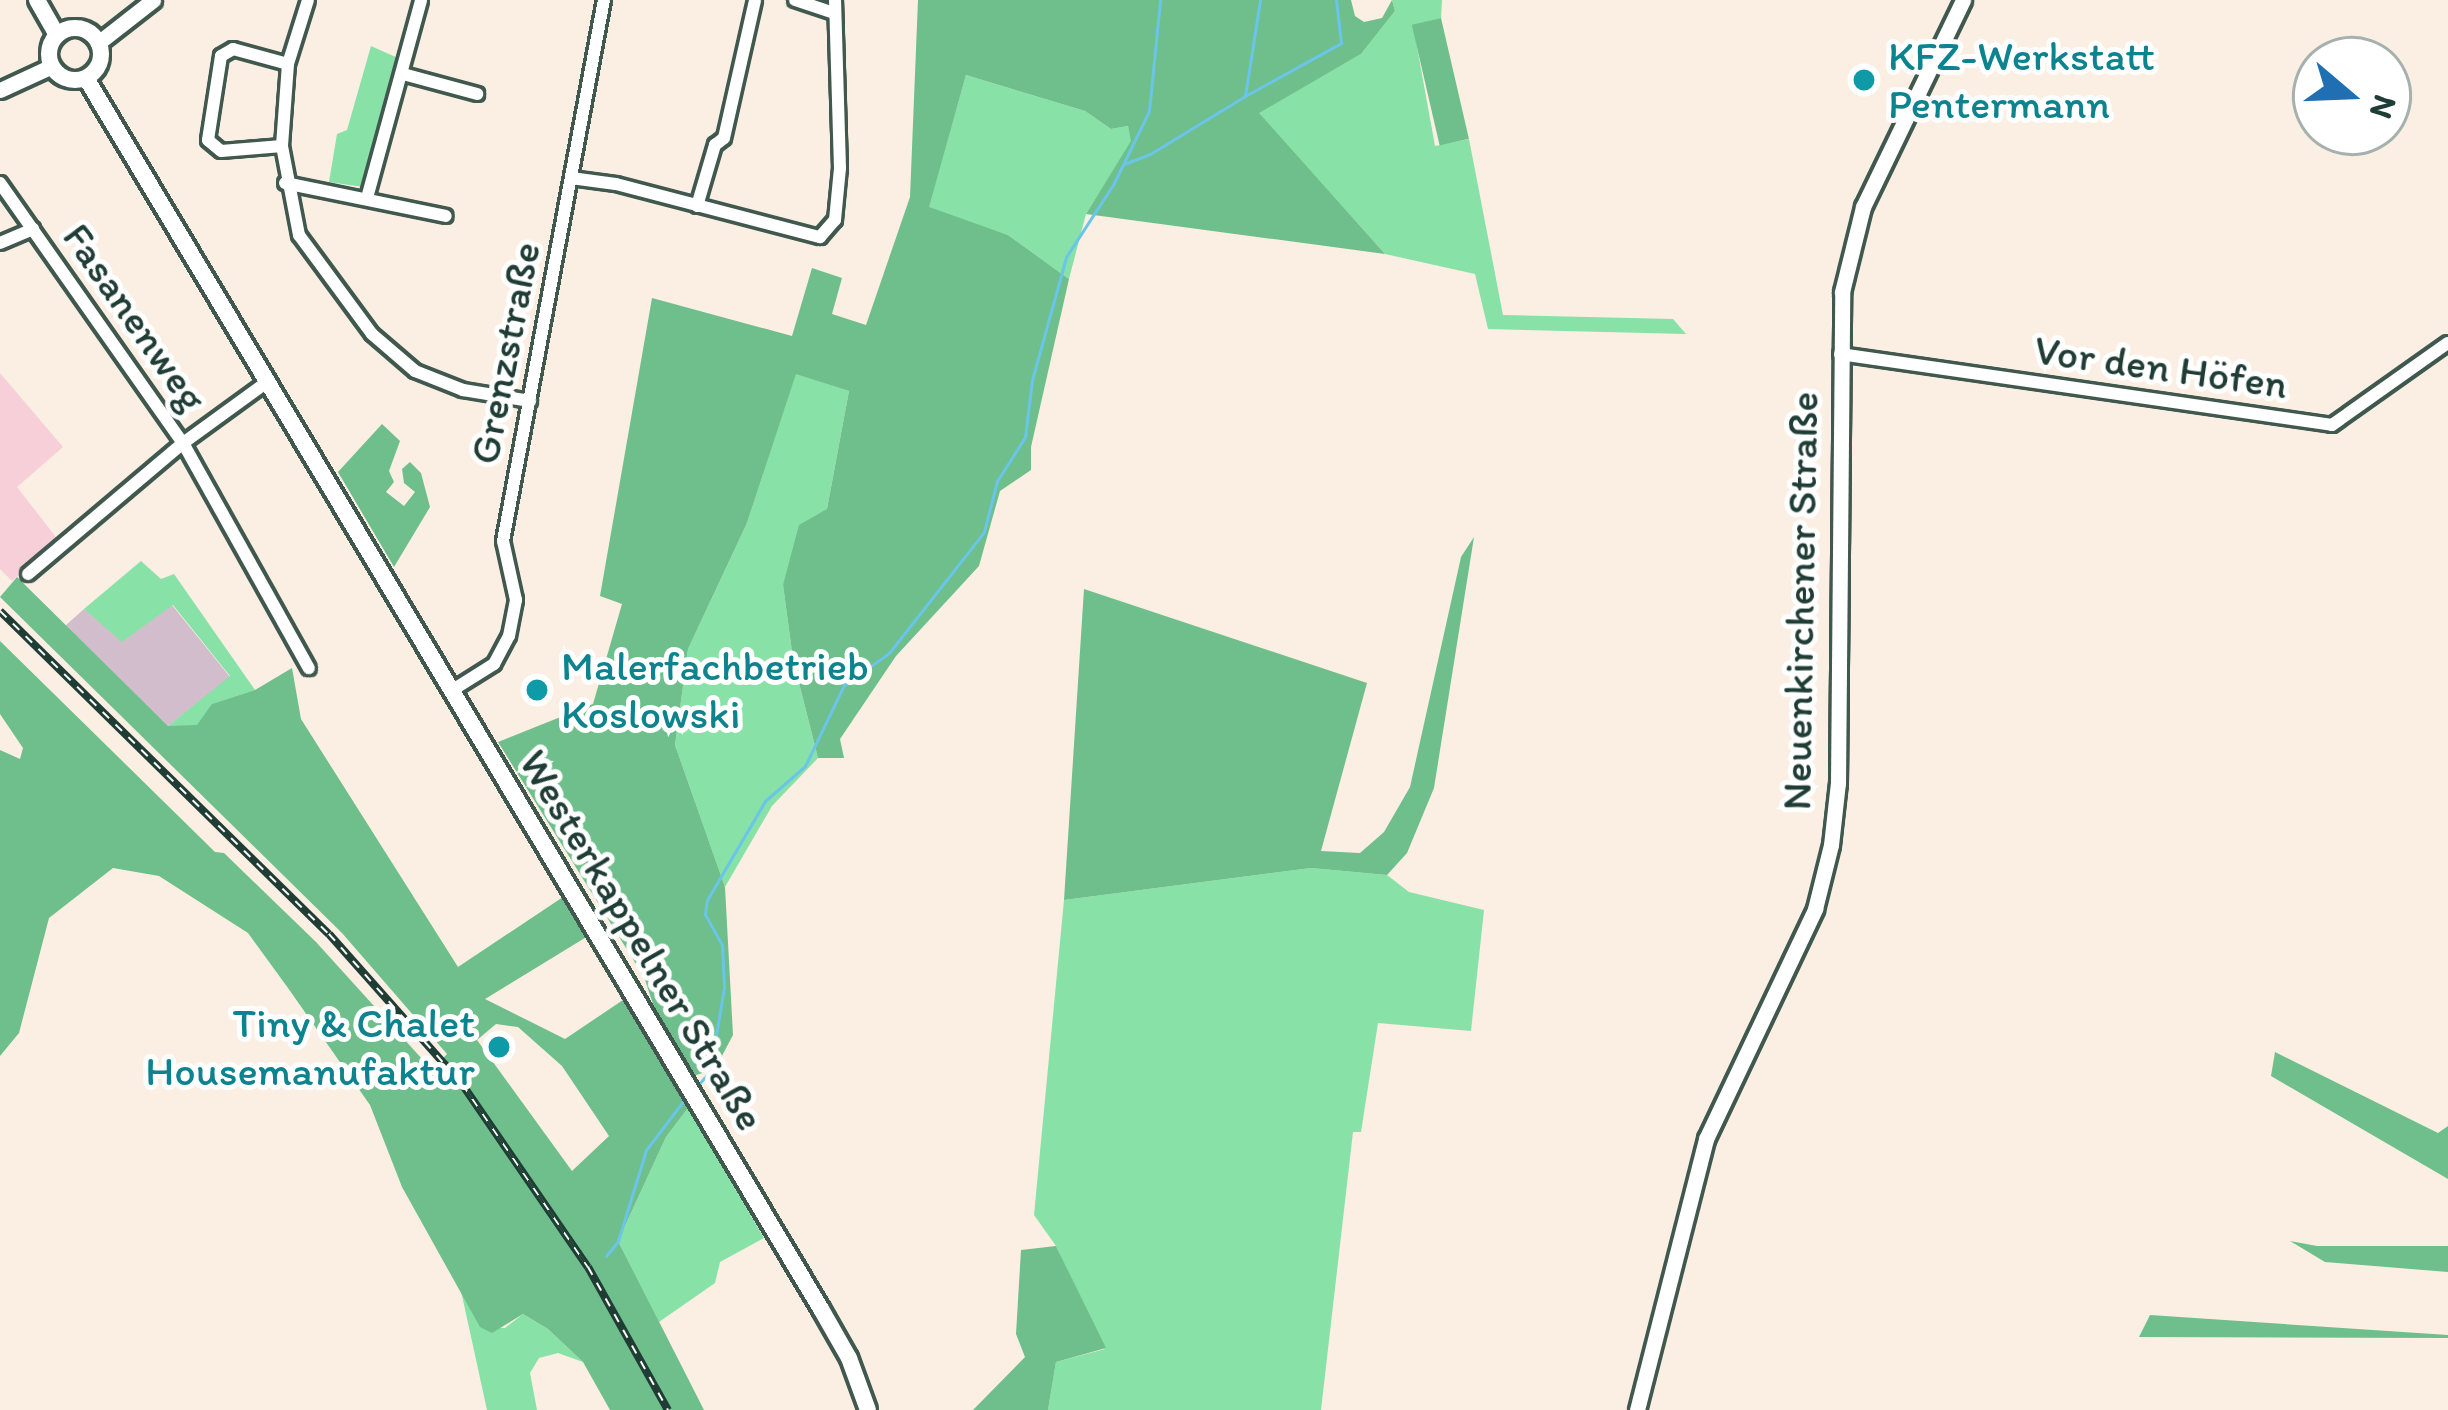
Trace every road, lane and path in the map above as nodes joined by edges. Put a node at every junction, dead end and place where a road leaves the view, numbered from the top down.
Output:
1 (37, 0) edge
2 (153, 0) edge
3 (308, 0) edge
4 (421, 0) edge
5 (604, 0) edge
6 (755, 0) edge
7 (795, 0) edge
8 (1964, 0) edge
9 (835, 7) edge
10 (57, 35) junction
11 (98, 43) junction
12 (289, 64) junction
13 (52, 66) junction
14 (404, 74) junction
15 (86, 78) junction
16 (0, 90) edge
17 (477, 94) dead end
18 (282, 146) junction
19 (571, 178) junction
20 (0, 183) edge
21 (285, 183) junction
22 (367, 198) junction
23 (697, 206) junction
24 (446, 216) dead end
25 (33, 229) junction
26 (0, 243) edge
27 (2448, 343) edge
28 (1840, 354) junction
29 (267, 382) junction
30 (530, 401) junction
31 (183, 442) junction
32 (28, 574) dead end
33 (309, 668) dead end
34 (452, 691) junction
35 (868, 1410) edge
36 (1637, 1410) edge

1 - 10 main road
2 - 11 street
3 - 12 street
4 - 14 street
5 - 19 street, Grenzstraße
6 - 23 street
7 - 9 street
8 - 28 street, Neuenkirchener Straße
9 - 23 street
10 - 11 main road
10 - 13 main road
11 - 15 main road
12 - 18 street
12 - 18 street
13 - 15 main road
13 - 16 street
14 - 17 street
14 - 22 street
15 - 29 main road, Westerkappelner Straße
18 - 21 street
19 - 23 street
19 - 30 street, Grenzstraße
20 - 25 street, Fasanenweg
21 - 22 street
21 - 30 street
22 - 24 street
25 - 26 street, Fasanenweg
25 - 31 street, Fasanenweg
27 - 28 street, Vor den Höfen
28 - 36 street, Neuenkirchener Straße
29 - 31 street
29 - 34 main road, Westerkappelner Straße
30 - 34 street, Grenzstraße
31 - 32 street
31 - 33 street, Fasanenweg
34 - 35 main road, Westerkappelner Straße

